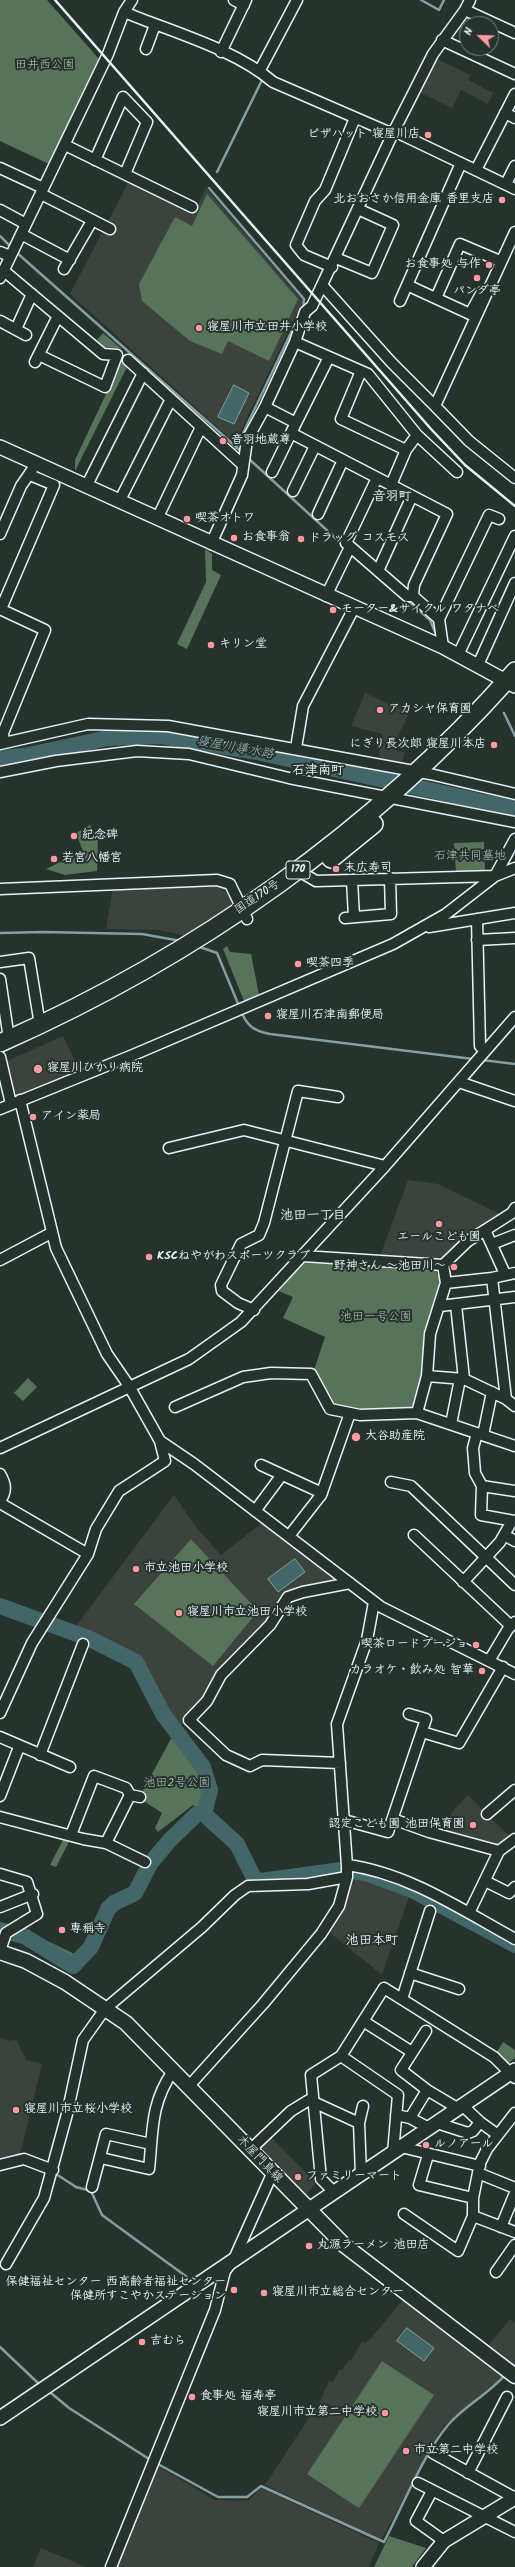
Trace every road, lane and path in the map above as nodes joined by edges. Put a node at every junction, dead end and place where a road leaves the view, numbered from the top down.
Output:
1 (132, 0) edge
2 (234, 0) edge
3 (297, 0) edge
4 (470, 0) edge
5 (245, 2) edge
6 (465, 10) junction
7 (124, 12) junction
8 (155, 25) junction
9 (515, 32) edge
10 (442, 40) junction
11 (146, 49) dead end
12 (221, 52) junction
13 (263, 73) junction
14 (515, 74) edge
15 (515, 94) edge
16 (506, 113) junction
17 (355, 118) junction
18 (515, 118) edge
19 (393, 133) junction
20 (66, 145) junction
21 (95, 160) junction
22 (461, 163) junction
23 (515, 166) edge
24 (0, 168) edge
25 (476, 170) junction
26 (125, 174) junction
27 (510, 187) edge
28 (42, 191) junction
29 (192, 207) dead end
30 (358, 209) junction
31 (0, 210) edge
32 (26, 224) junction
33 (89, 226) dead end
34 (110, 229) dead end
35 (515, 232) edge
36 (19, 239) junction
37 (0, 252) edge
38 (10, 256) junction
39 (70, 260) junction
40 (334, 262) junction
41 (498, 266) junction
42 (64, 269) dead end
43 (2, 274) edge
44 (322, 285) junction
45 (407, 285) junction
46 (32, 294) junction
47 (436, 298) junction
48 (400, 301) dead end
49 (58, 316) junction
50 (0, 321) edge
51 (16, 329) junction
52 (26, 335) dead end
53 (295, 342) junction
54 (329, 357) junction
55 (128, 360) dead end
56 (361, 371) junction
57 (142, 373) junction
58 (171, 399) junction
59 (435, 406) junction
60 (265, 407) junction
61 (296, 423) junction
62 (201, 427) junction
63 (291, 433) junction
64 (417, 435) junction
65 (315, 446) junction
66 (0, 447) edge
67 (406, 450) junction
68 (244, 458) junction
69 (343, 460) junction
70 (32, 469) junction
71 (272, 472) dead end
72 (457, 472) dead end
73 (377, 478) junction
74 (515, 478) edge
75 (391, 485) junction
76 (86, 487) junction
77 (293, 491) dead end
78 (412, 496) junction
79 (119, 502) junction
80 (318, 514) dead end
81 (157, 519) junction
82 (499, 519) dead end
83 (0, 534) edge
84 (515, 536) edge
85 (211, 544) junction
86 (350, 547) junction
87 (378, 571) junction
88 (515, 583) edge
89 (326, 596) junction
90 (413, 596) junction
91 (354, 608) junction
92 (0, 609) edge
93 (439, 619) junction
94 (443, 647) junction
95 (458, 655) junction
96 (478, 665) junction
97 (513, 681) edge
98 (2, 743) edge
99 (296, 748) junction
100 (0, 772) edge
101 (422, 774) junction
102 (515, 794) edge
103 (397, 797) junction
104 (515, 822) edge
105 (515, 839) edge
106 (515, 868) edge
107 (302, 873) junction
108 (494, 876) junction
109 (390, 878) junction
110 (352, 880) junction
111 (0, 889) edge
112 (515, 913) edge
113 (244, 914) junction
114 (477, 919) junction
115 (423, 928) junction
116 (515, 938) edge
117 (477, 940) junction
118 (198, 945) junction
119 (0, 962) edge
120 (0, 979) edge
121 (515, 1017) edge
122 (40, 1025) junction
123 (5, 1041) edge
124 (484, 1052) junction
125 (0, 1056) edge
126 (459, 1082) junction
127 (338, 1098) dead end
128 (515, 1101) edge
129 (16, 1102) junction
130 (0, 1108) edge
131 (285, 1141) junction
132 (169, 1148) dead end
133 (385, 1166) junction
134 (515, 1208) edge
135 (485, 1230) junction
136 (51, 1233) junction
137 (515, 1235) edge
138 (492, 1244) junction
139 (303, 1256) junction
140 (0, 1260) edge
141 (443, 1265) junction
142 (510, 1274) edge
143 (492, 1278) junction
144 (446, 1283) junction
145 (515, 1298) edge
146 (494, 1301) junction
147 (456, 1305) junction
148 (440, 1306) junction
149 (254, 1310) junction
150 (427, 1376) junction
151 (462, 1379) junction
152 (129, 1386) junction
153 (492, 1392) junction
154 (506, 1398) junction
155 (515, 1406) edge
156 (176, 1407) dead end
157 (350, 1413) junction
158 (418, 1413) junction
159 (451, 1424) junction
160 (480, 1434) junction
161 (160, 1441) junction
162 (515, 1446) edge
163 (0, 1448) edge
164 (261, 1465) dead end
165 (0, 1474) edge
166 (281, 1476) junction
167 (391, 1482) dead end
168 (482, 1486) junction
169 (515, 1490) edge
170 (322, 1493) junction
171 (0, 1502) edge
172 (255, 1510) junction
173 (514, 1521) edge
174 (414, 1535) dead end
175 (504, 1535) junction
176 (289, 1536) junction
177 (515, 1541) edge
178 (88, 1554) junction
179 (486, 1558) junction
180 (463, 1582) junction
181 (350, 1583) junction
182 (515, 1585) edge
183 (374, 1602) junction
184 (513, 1624) edge
185 (83, 1644) dead end
186 (489, 1661) junction
187 (503, 1667) junction
188 (515, 1674) edge
189 (0, 1713) edge
190 (409, 1714) dead end
191 (422, 1732) junction
192 (0, 1737) edge
193 (19, 1747) junction
194 (40, 1755) junction
195 (340, 1763) junction
196 (70, 1767) dead end
197 (515, 1790) edge
198 (130, 1795) junction
199 (0, 1796) edge
200 (140, 1797) dead end
201 (487, 1814) dead end
202 (0, 1817) edge
203 (393, 1819) junction
204 (344, 1820) junction
205 (71, 1835) junction
206 (515, 1838) edge
207 (106, 1843) junction
208 (498, 1851) junction
209 (145, 1862) dead end
210 (347, 1870) junction
211 (0, 1874) edge
212 (485, 1881) junction
213 (515, 1887) edge
214 (33, 1894) junction
215 (0, 1907) edge
216 (430, 1911) dead end
217 (469, 1914) junction
218 (515, 1939) edge
219 (0, 1951) edge
220 (410, 1973) junction
221 (458, 1989) dead end
222 (402, 1999) junction
223 (105, 2009) junction
224 (363, 2021) junction
225 (426, 2031) dead end
226 (412, 2052) junction
227 (341, 2056) junction
228 (173, 2071) junction
229 (513, 2074) edge
230 (189, 2086) junction
231 (427, 2090) junction
232 (315, 2103) junction
233 (363, 2106) dead end
234 (461, 2107) junction
235 (515, 2113) edge
236 (396, 2115) junction
237 (410, 2118) junction
238 (480, 2122) junction
239 (359, 2123) junction
240 (433, 2126) junction
241 (498, 2135) junction
242 (152, 2144) junction
243 (250, 2150) junction
244 (397, 2150) junction
245 (428, 2155) junction
246 (101, 2158) junction
247 (0, 2165) edge
248 (53, 2170) junction
249 (479, 2170) junction
250 (272, 2174) junction
251 (361, 2174) junction
252 (92, 2187) dead end
253 (515, 2188) edge
254 (334, 2192) junction
255 (515, 2193) edge
256 (473, 2198) junction
257 (308, 2211) junction
258 (404, 2214) dead end
259 (473, 2216) junction
260 (501, 2227) junction
261 (515, 2232) edge
262 (515, 2245) edge
263 (234, 2259) junction
264 (6, 2264) dead end
265 (496, 2272) dead end
266 (515, 2376) edge
267 (507, 2397) dead end
268 (0, 2418) edge
269 (433, 2453) dead end
270 (468, 2472) junction
271 (418, 2483) dead end
272 (432, 2491) junction
273 (515, 2498) edge
274 (484, 2517) junction
275 (515, 2532) edge
276 (444, 2541) junction
277 (111, 2567) edge
278 (423, 2567) edge

1 - 7 street
2 - 5 street
3 - 13 street
4 - 6 street
5 - 12 street
6 - 9 street
6 - 10 street
7 - 8 street
7 - 20 street
8 - 11 street
8 - 12 street
10 - 14 street
10 - 19 street
12 - 13 street
13 - 17 street
15 - 16 street
16 - 18 street
16 - 25 street
17 - 19 street
17 - 40 street
19 - 22 street
19 - 30 street
20 - 21 street
20 - 28 street
21 - 26 street
21 - 26 street
22 - 25 street
22 - 45 street
23 - 27 street
24 - 28 street
25 - 27 street
26 - 29 street
28 - 32 street
28 - 34 street
30 - 40 street
30 - 40 street
31 - 32 street
32 - 36 street
33 - 39 street
35 - 41 street
36 - 38 street
36 - 39 street
37 - 38 street
38 - 43 street
39 - 42 street
40 - 44 street
41 - 47 street
41 - 47 street
41 - 59 street
43 - 46 street
44 - 53 street
44 - 59 street
45 - 47 street
45 - 48 street
46 - 49 street
46 - 51 street
49 - 49 street
50 - 51 street
51 - 52 street
53 - 54 street
53 - 60 street
54 - 56 street
54 - 61 street
55 - 57 street
56 - 64 street
56 - 67 street
57 - 58 street
57 - 76 street
58 - 62 street
58 - 79 street
59 - 74 street
60 - 61 street
60 - 68 street
61 - 63 street
62 - 68 street
62 - 81 street
63 - 65 street
63 - 71 street
64 - 67 street
64 - 72 street
65 - 69 street
65 - 77 street
66 - 70 street
67 - 75 street
68 - 85 street
69 - 73 street
69 - 80 street
70 - 76 street
70 - 83 street
70 - 92 street
73 - 75 street
73 - 86 street
75 - 78 street
76 - 79 street
78 - 87 street
78 - 90 street
79 - 81 street
81 - 85 street
82 - 93 street
84 - 95 street
85 - 89 street
86 - 87 street
86 - 89 street
87 - 90 street
88 - 96 street
89 - 91 street
90 - 93 street
91 - 94 street
91 - 99 street
92 - 98 street
93 - 94 street
94 - 95 street
95 - 96 street
96 - 97 street
97 - 101 highway, 国道170号 / 170
98 - 99 street
99 - 101 street
100 - 103 street
101 - 102 street
101 - 103 highway, 国道170号 / 170
103 - 104 street
103 - 107 highway, 国道170号 / 170
105 - 108 street
106 - 108 street
107 - 110 street
107 - 113 highway, 国道170号 / 170
108 - 109 street
108 - 115 street
109 - 110 street
109 - 110 street
111 - 113 street
112 - 114 street
113 - 118 highway, 国道170号 / 170
114 - 115 street
114 - 117 street
115 - 129 street
116 - 117 street
117 - 124 street
118 - 122 highway, 国道170号 / 170
118 - 125 highway, 国道170号 / 170
119 - 122 street
120 - 123 street
121 - 124 street
122 - 123 highway, 国道170号 / 170
124 - 126 street
125 - 129 street
126 - 128 street
126 - 133 street
127 - 131 street
129 - 130 street
129 - 136 street
131 - 132 street
131 - 133 street
131 - 149 street
133 - 139 street
134 - 135 street
135 - 138 street
135 - 141 street
136 - 140 street
136 - 152 street
137 - 138 street
138 - 142 street
139 - 141 street
139 - 149 street
141 - 144 street
142 - 143 street
143 - 144 street
143 - 146 street
144 - 148 street
145 - 146 street
146 - 147 street
146 - 154 street
147 - 148 street
147 - 151 street
148 - 150 street
149 - 152 street
150 - 151 street
150 - 158 street
151 - 153 street
151 - 159 street
152 - 161 street
152 - 163 street
153 - 154 street
153 - 160 street
154 - 155 street
156 - 157 street
157 - 158 street
157 - 170 street
158 - 159 street
159 - 160 street
160 - 162 street
160 - 168 street
161 - 172 street
161 - 178 street
164 - 166 street
165 - 171 street
166 - 170 street
166 - 172 street
167 - 179 street
168 - 169 street
168 - 173 street
170 - 176 street
171 - 178 street
172 - 176 street
173 - 175 street
174 - 180 street
175 - 177 street
175 - 179 street
176 - 181 street
178 - 189 street
179 - 180 street
179 - 182 street
180 - 184 street
181 - 183 street
181 - 195 street
183 - 186 street
183 - 195 street
184 - 186 street
185 - 194 street
186 - 187 street
187 - 188 street
187 - 191 street
190 - 191 street
191 - 203 street
192 - 193 street
193 - 194 street
193 - 199 street
194 - 196 street
195 - 204 street
197 - 201 street
198 - 200 street
198 - 205 street
198 - 207 street
202 - 205 street
203 - 204 street
203 - 208 street
204 - 210 street
205 - 207 street
206 - 208 street
207 - 209 street
208 - 212 street
210 - 217 street
210 - 223 street
210 - 230 street
211 - 214 street
212 - 213 street
212 - 217 street
214 - 215 street
214 - 219 street
216 - 220 street
217 - 218 street
219 - 223 main road, 木屋門真線
220 - 221 street
220 - 222 street
222 - 224 street
222 - 229 street
223 - 228 main road, 木屋門真線
223 - 248 street
224 - 226 street
224 - 227 street
225 - 226 street
226 - 231 street
227 - 232 street
227 - 236 street
228 - 230 main road, 木屋門真線
228 - 242 street
229 - 234 street
230 - 243 main road, 木屋門真線
231 - 234 street
231 - 237 street
232 - 239 street
232 - 243 street
232 - 254 street
233 - 239 street
234 - 238 street
234 - 240 street
235 - 241 street
236 - 237 street
236 - 244 street
237 - 240 street
238 - 240 street
238 - 241 street
239 - 251 street
240 - 244 street
241 - 249 street
242 - 246 street
242 - 246 street
243 - 250 main road, 木屋門真線
244 - 245 street
244 - 251 street
245 - 249 street
245 - 256 street
246 - 252 street
247 - 248 street
248 - 264 street
249 - 253 street
249 - 256 street
250 - 257 main road, 木屋門真線
250 - 263 street
251 - 254 street
254 - 257 street
255 - 260 street
256 - 259 street
257 - 263 street
257 - 266 main road, 木屋門真線
258 - 259 street
259 - 260 street
260 - 261 street
262 - 265 street
263 - 268 street
263 - 277 street
267 - 270 street
269 - 270 street
270 - 273 street
271 - 272 street
272 - 274 street
272 - 276 street
273 - 274 street
274 - 275 street
274 - 276 street
276 - 278 street

